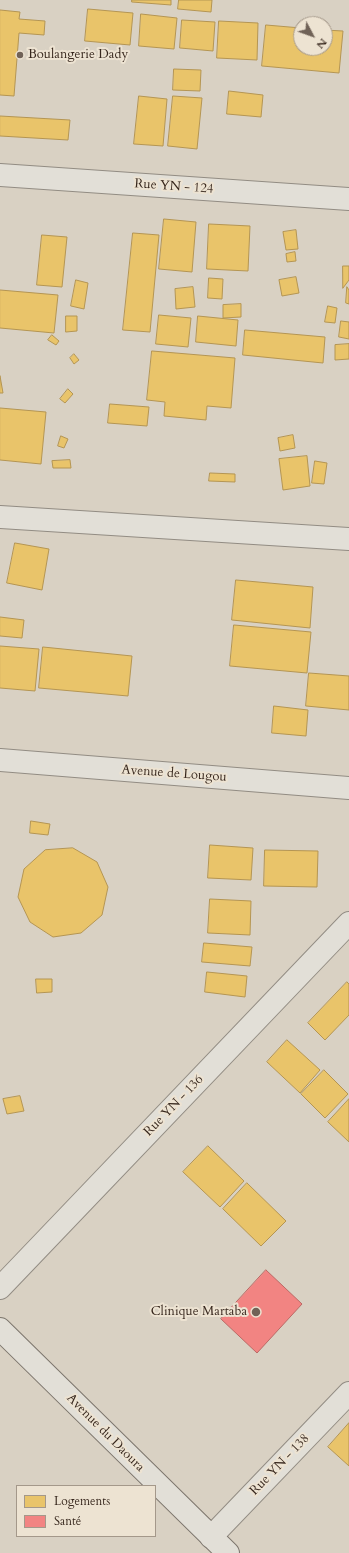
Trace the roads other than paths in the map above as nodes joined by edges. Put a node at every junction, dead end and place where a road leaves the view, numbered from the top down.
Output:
1 (0, 175) edge
2 (349, 199) edge
3 (0, 516) edge
4 (349, 539) edge
5 (0, 760) edge
6 (349, 788) edge
7 (349, 923) edge
8 (0, 1288) edge
9 (0, 1330) edge
10 (349, 1393) edge
11 (211, 1537) junction
12 (228, 1553) edge

1 - 2 street, Rue YN - 124
3 - 4 street
5 - 6 street, Avenue de Lougou
7 - 8 street, Rue YN - 136
9 - 11 street, Avenue du Daoura
10 - 11 street, Rue YN - 138
11 - 12 street, Avenue du Daoura

